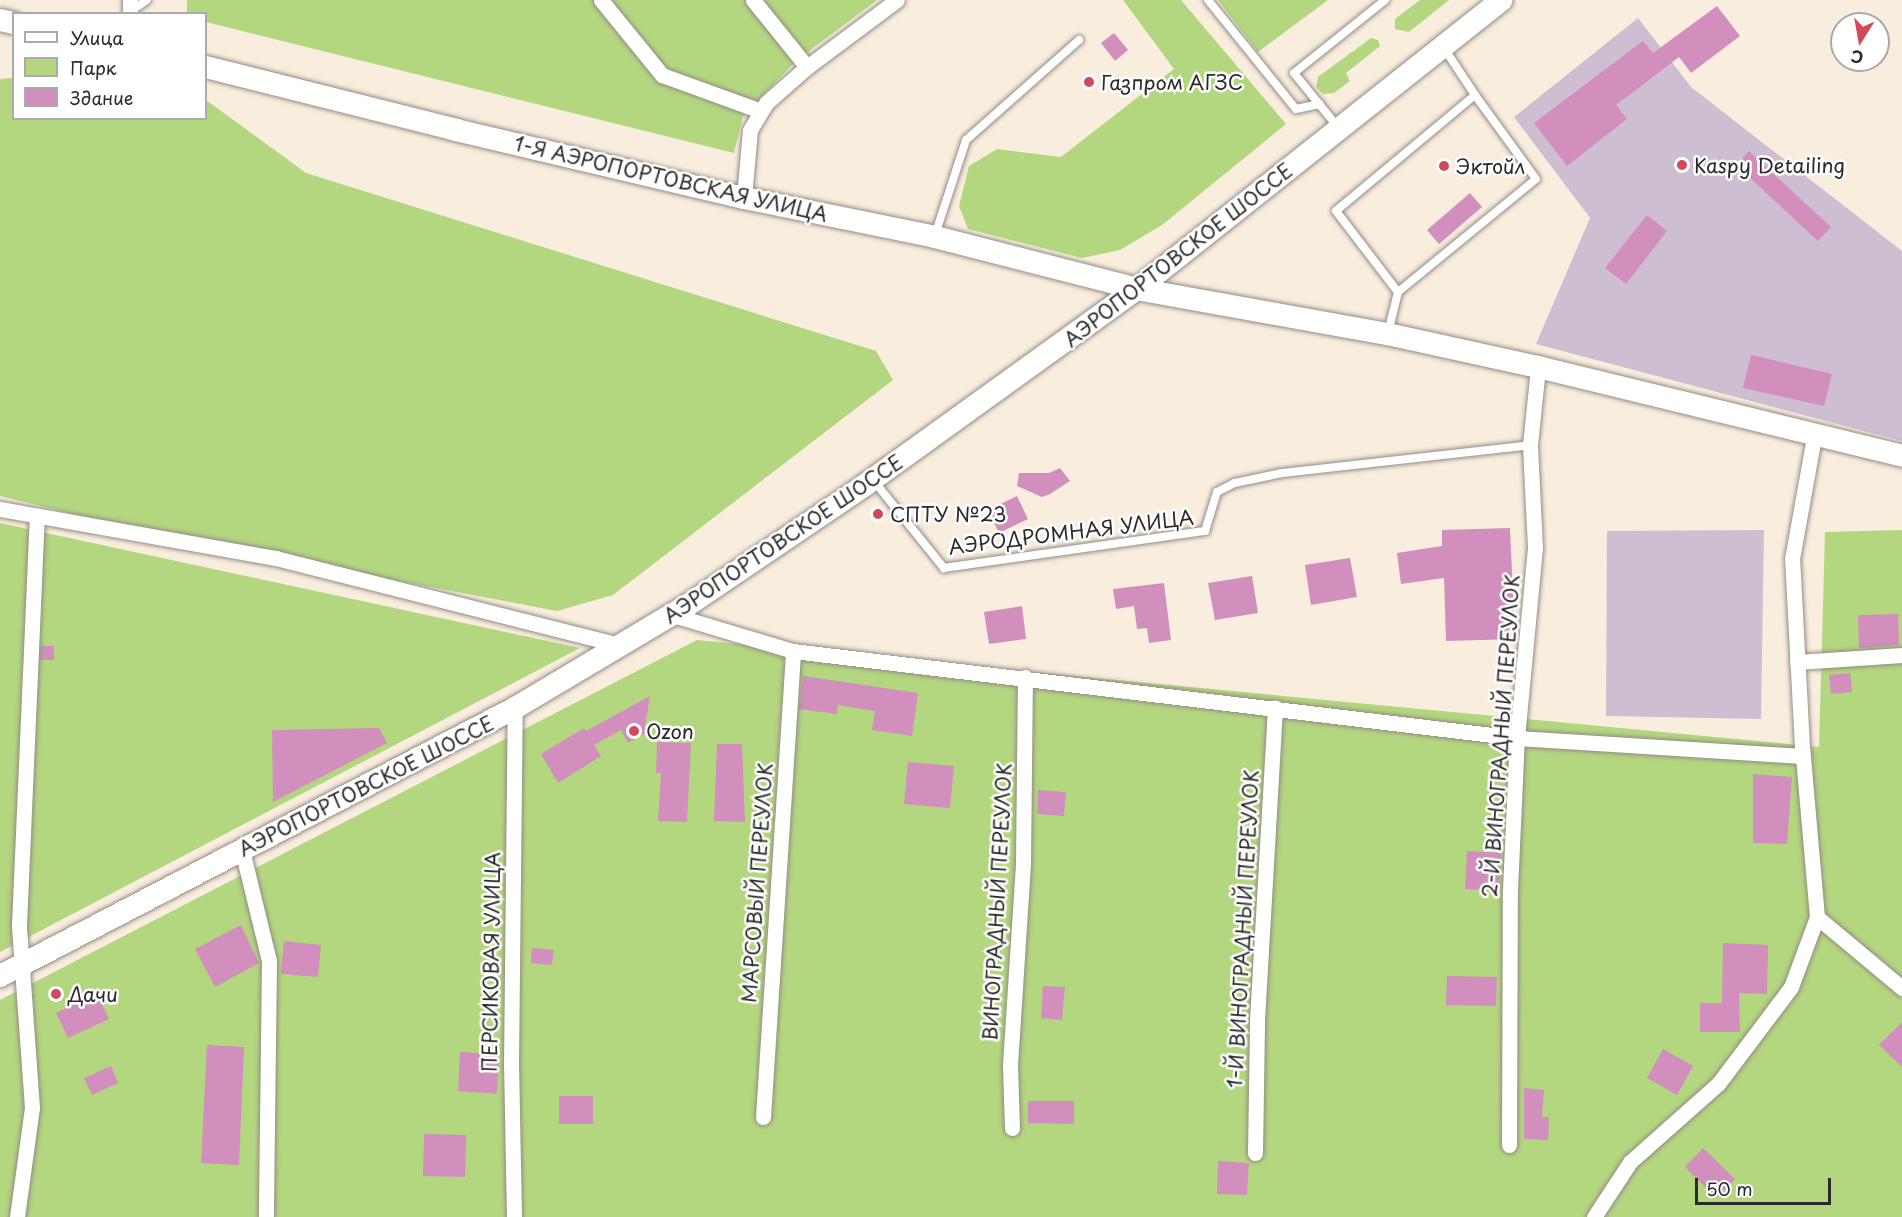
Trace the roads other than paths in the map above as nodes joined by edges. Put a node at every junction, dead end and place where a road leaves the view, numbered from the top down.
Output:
1 (147, 0) edge
2 (601, 0) edge
3 (753, 0) edge
4 (1208, 0) edge
5 (1385, 0) edge
6 (1501, 0) edge
7 (892, 1) edge
8 (130, 8) edge
9 (1079, 40) dead end
10 (1443, 46) junction
11 (207, 67) edge
12 (807, 67) junction
13 (1475, 94) junction
14 (1319, 104) junction
15 (761, 111) junction
16 (1339, 129) junction
17 (744, 198) junction
18 (935, 237) junction
19 (1137, 289) junction
20 (1398, 292) junction
21 (1388, 334) junction
22 (1538, 367) junction
23 (1814, 437) junction
24 (1530, 445) junction
25 (1902, 456) edge
26 (873, 480) junction
27 (0, 509) edge
28 (37, 517) junction
29 (673, 615) junction
30 (621, 645) junction
31 (793, 651) junction
32 (1902, 655) edge
33 (1797, 662) junction
34 (1025, 677) junction
35 (515, 708) junction
36 (1275, 708) junction
37 (1517, 738) junction
38 (1802, 756) junction
39 (242, 850) junction
40 (1817, 918) junction
41 (24, 963) junction
42 (0, 976) edge
43 (1902, 988) edge
44 (763, 1117) dead end
45 (1012, 1128) dead end
46 (1509, 1145) dead end
47 (1255, 1153) dead end
48 (17, 1217) edge
49 (266, 1217) edge
50 (514, 1217) edge
51 (1594, 1217) edge

1 - 8 lane
2 - 15 street
3 - 12 street
4 - 14 lane
5 - 14 lane
6 - 10 main road, АЭРОПОРТОВСКОЕ ШОССЕ
7 - 12 street
9 - 18 lane
10 - 13 lane
10 - 16 main road, АЭРОПОРТОВСКОЕ ШОССЕ
11 - 17 main road, 1-Я АЭРОПОРТОВСКАЯ УЛИЦА
12 - 15 street
13 - 20 lane
13 - 20 lane
14 - 16 lane
15 - 17 street
16 - 19 main road, АЭРОПОРТОВСКОЕ ШОССЕ
17 - 18 main road, 1-Я АЭРОПОРТОВСКАЯ УЛИЦА
18 - 19 main road, 1-Я АЭРОПОРТОВСКАЯ УЛИЦА
19 - 21 main road, 1-Я АЭРОПОРТОВСКАЯ УЛИЦА
19 - 26 main road, АЭРОПОРТОВСКОЕ ШОССЕ
20 - 21 lane
21 - 22 main road, 1-Я АЭРОПОРТОВСКАЯ УЛИЦА
22 - 23 main road, 1-Я АЭРОПОРТОВСКАЯ УЛИЦА
22 - 24 street, 2-Й ВИНОГРАДНЫЙ ПЕРЕУЛОК
23 - 25 main road, 1-Я АЭРОПОРТОВСКАЯ УЛИЦА
23 - 33 street
24 - 26 lane, АЭРОДРОМНАЯ УЛИЦА
24 - 37 street, 2-Й ВИНОГРАДНЫЙ ПЕРЕУЛОК
26 - 29 main road, АЭРОПОРТОВСКОЕ ШОССЕ
27 - 28 street
28 - 30 street
28 - 41 street
29 - 30 main road, АЭРОПОРТОВСКОЕ ШОССЕ
29 - 31 street
30 - 35 main road, АЭРОПОРТОВСКОЕ ШОССЕ
31 - 34 street
31 - 44 street, МАРСОВЫЙ ПЕРЕУЛОК
32 - 33 street
33 - 38 street
34 - 36 street
34 - 45 street, ВИНОГРАДНЫЙ ПЕРЕУЛОК
35 - 39 main road, АЭРОПОРТОВСКОЕ ШОССЕ
35 - 50 street, ПЕРСИКОВАЯ УЛИЦА
36 - 37 street
36 - 47 street, 1-Й ВИНОГРАДНЫЙ ПЕРЕУЛОК
37 - 38 street
37 - 46 street, 2-Й ВИНОГРАДНЫЙ ПЕРЕУЛОК
38 - 40 street
39 - 41 main road, АЭРОПОРТОВСКОЕ ШОССЕ
39 - 49 street
40 - 43 street
40 - 51 street
41 - 42 main road, АЭРОПОРТОВСКОЕ ШОССЕ
41 - 48 street

